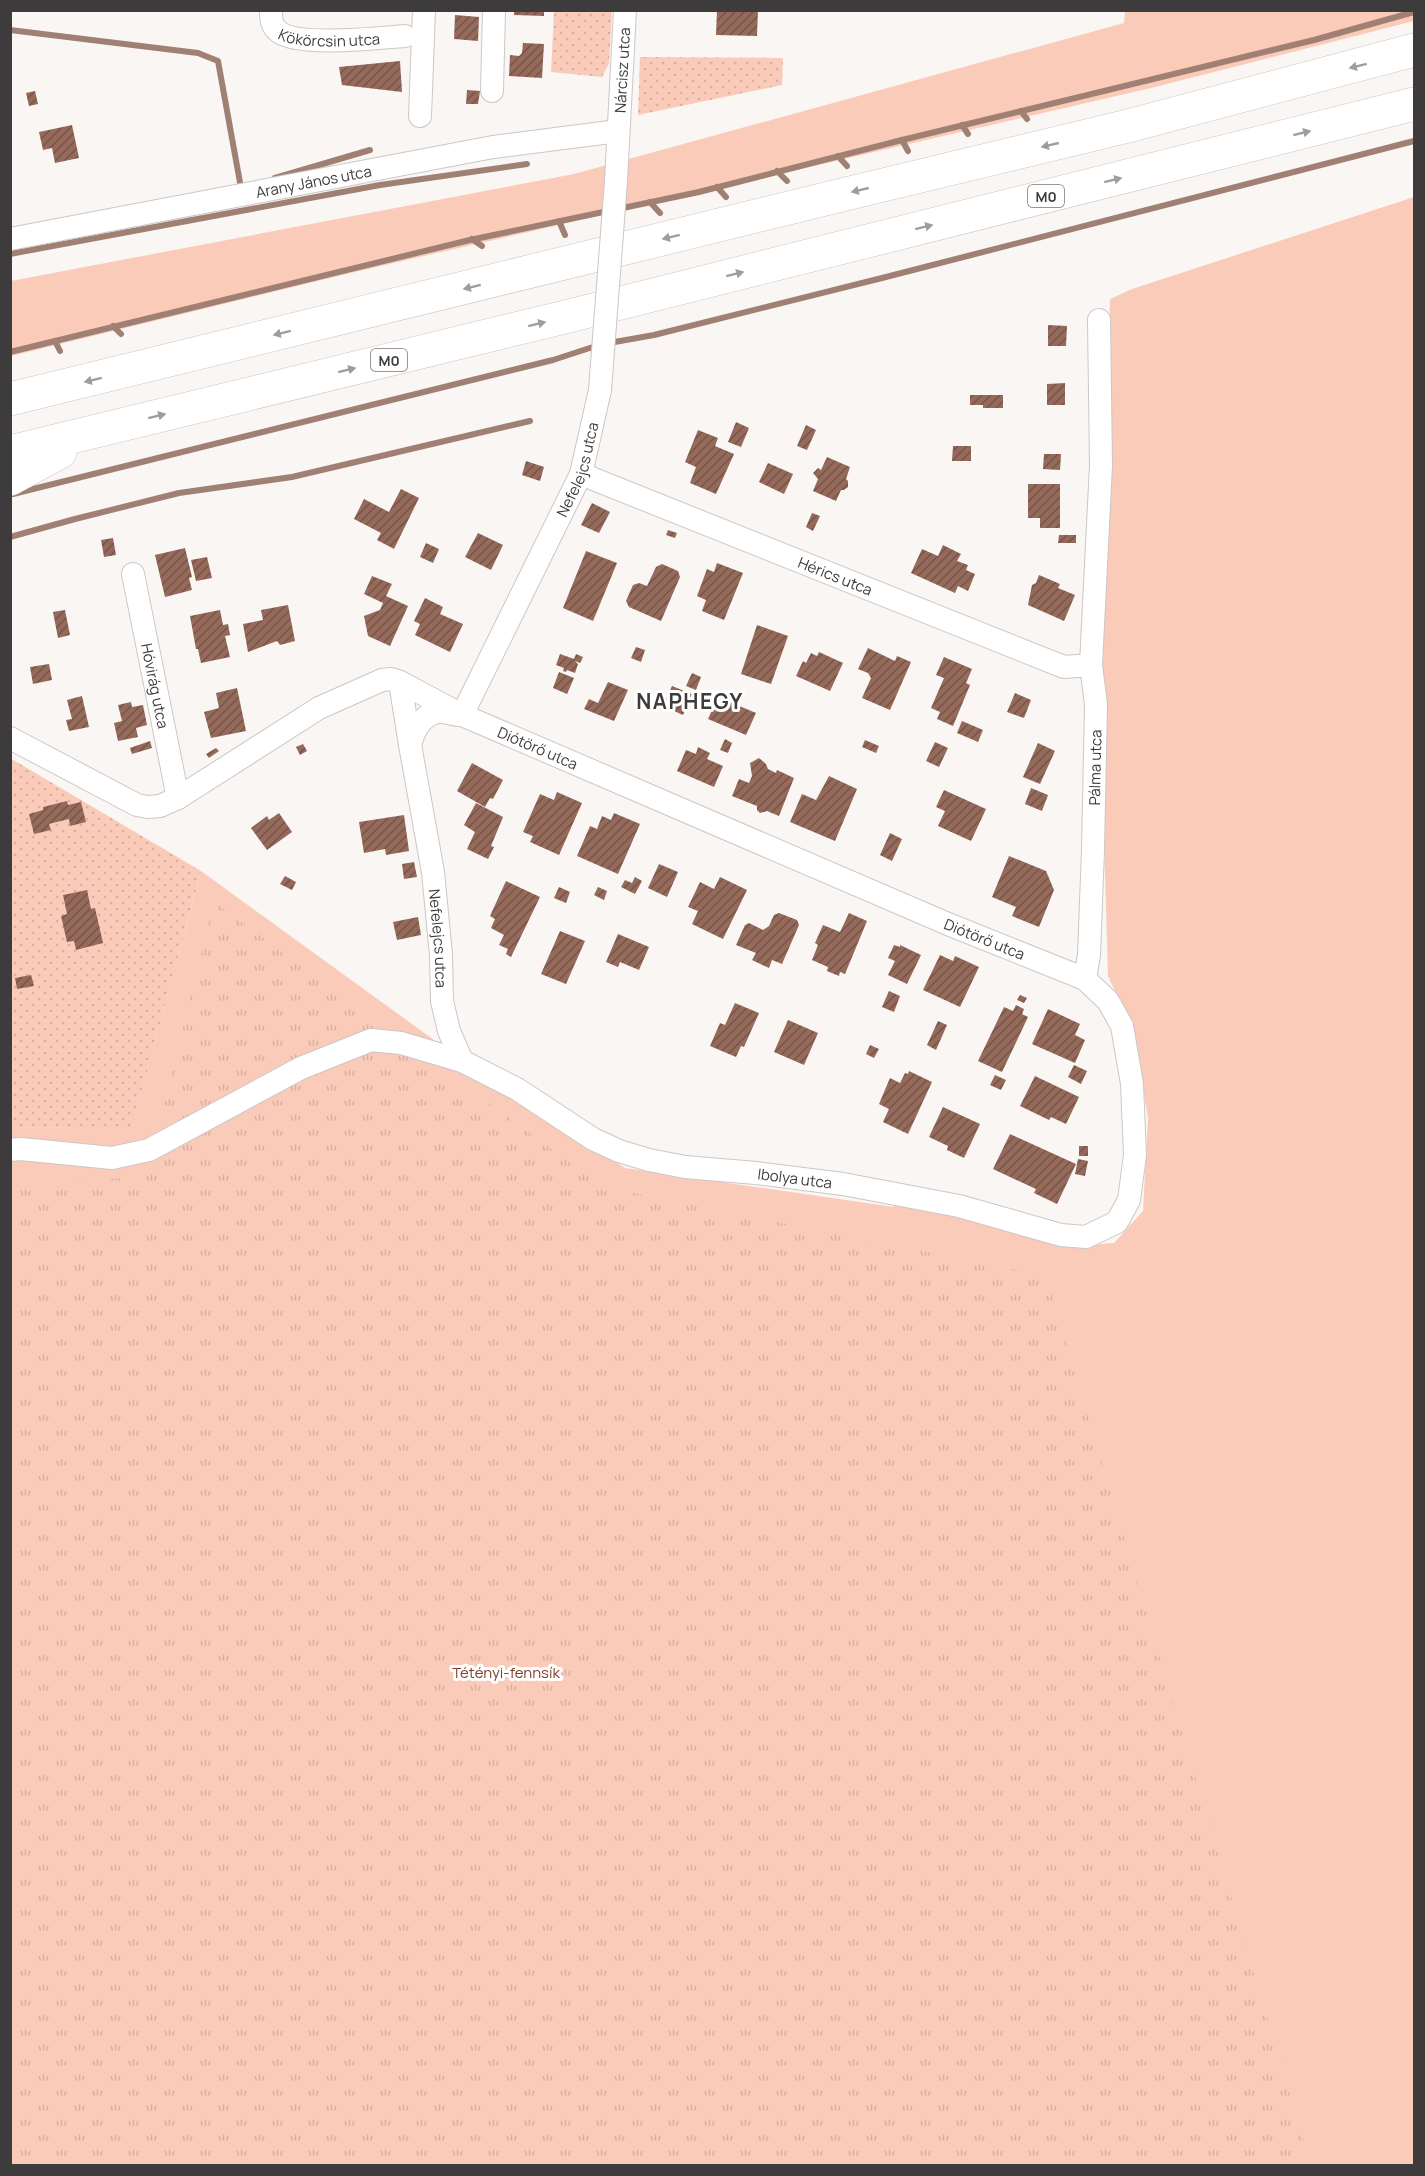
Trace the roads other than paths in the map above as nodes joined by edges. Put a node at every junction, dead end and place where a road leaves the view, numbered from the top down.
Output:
1 (271, 10) edge
2 (424, 10) edge
3 (494, 10) edge
4 (625, 10) edge
5 (405, 36) dead end
6 (1414, 50) edge
7 (492, 91) dead end
8 (1414, 104) edge
9 (420, 116) dead end
10 (618, 131) junction
11 (10, 239) edge
12 (1099, 320) dead end
13 (17, 397) edge
14 (101, 430) junction
15 (10, 452) edge
16 (581, 474) junction
17 (10, 478) edge
18 (133, 574) dead end
19 (1091, 665) junction
20 (400, 682) junction
21 (462, 716) junction
22 (10, 738) edge
23 (410, 745) junction
24 (178, 798) junction
25 (1085, 979) junction
26 (462, 1061) junction
27 (10, 1150) edge

1 - 5 street, Kökörcsin utca
2 - 9 street
3 - 7 street
4 - 10 street, Nárcisz utca
6 -> 13 highway
14 -> 8 highway, M0
10 - 11 street, Arany János utca
10 - 16 street, Nefelejcs utca, bridge
12 - 19 street, Pálma utca
14 - 15 highway, M0
14 - 17 highway
16 - 19 street, Hérics utca
16 - 21 street, Nefelejcs utca
18 - 24 street, Hóvirág utca
19 - 25 street, Pálma utca
20 - 21 street, Diótörő utca
20 - 23 street, Nefelejcs utca
20 - 24 street, Diótörő utca
21 - 23 street
21 - 25 street, Diótörő utca
22 - 24 street, Diótörő utca
23 - 26 street, Nefelejcs utca
25 - 26 street, Ibolya utca
26 - 27 street, Ibolya utca

